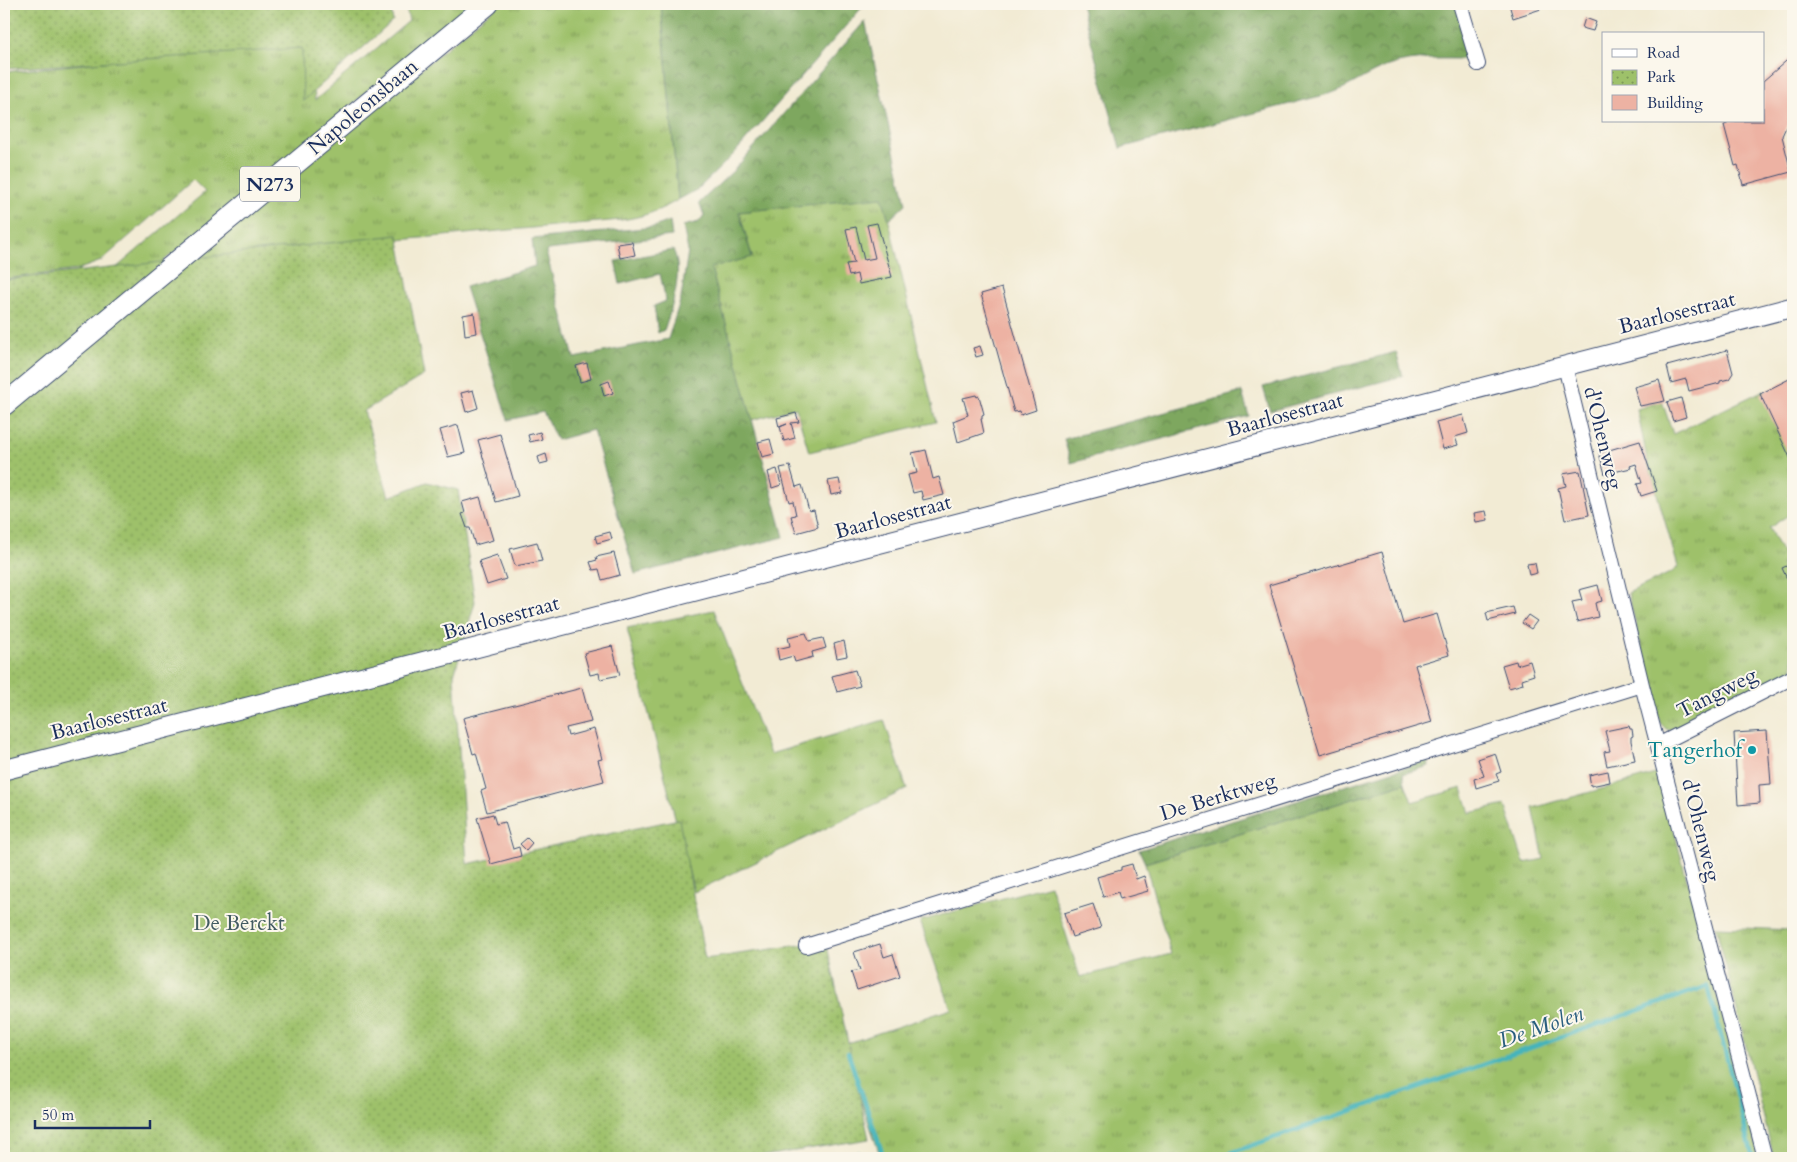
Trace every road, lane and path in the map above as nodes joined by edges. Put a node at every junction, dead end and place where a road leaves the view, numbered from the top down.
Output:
1 (488, 4) edge
2 (1460, 4) edge
3 (1478, 64) dead end
4 (1793, 307) edge
5 (53, 364) junction
6 (1565, 366) junction
7 (4, 405) edge
8 (4, 416) edge
9 (1793, 677) edge
10 (1642, 685) junction
11 (1658, 745) junction
12 (4, 770) edge
13 (806, 946) dead end
14 (1765, 1158) edge

1 - 5 main road, Napoleonsbaan / N273
2 - 3 street
4 - 6 street, Baarlosestraat
5 - 7 main road, Napoleonsbaan / N273
5 - 8 main road, Napoleonsbaan / N273
6 - 10 street, d'Ohenweg
6 - 12 street, Baarlosestraat
9 - 11 street, Tangweg
10 - 11 street, d'Ohenweg
10 - 13 street, De Berktweg
11 - 14 street, d'Ohenweg

